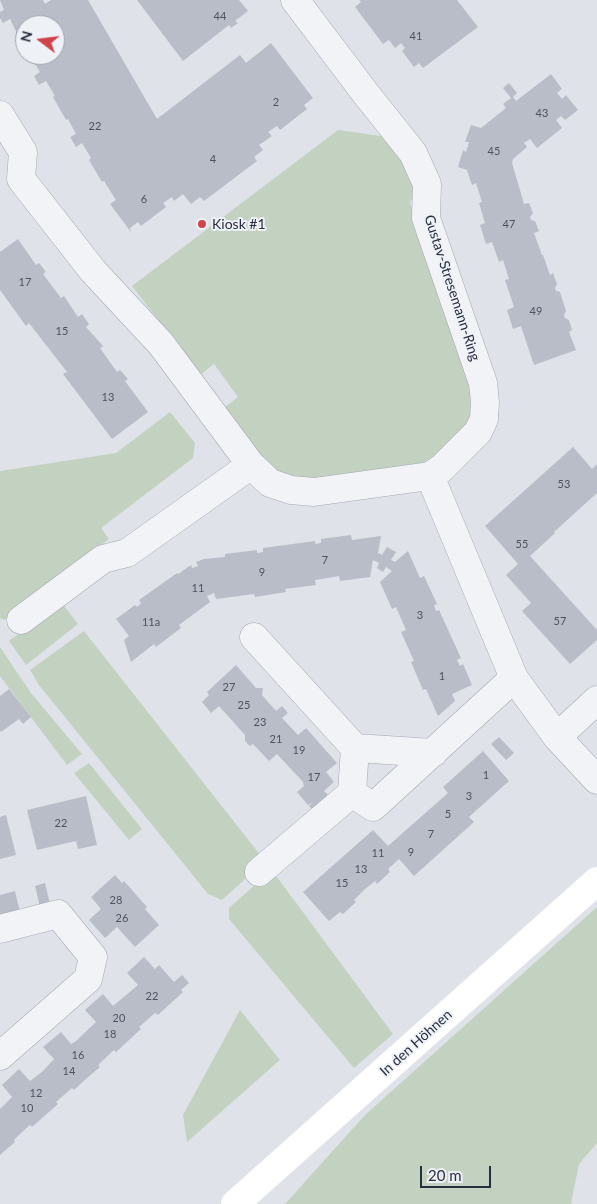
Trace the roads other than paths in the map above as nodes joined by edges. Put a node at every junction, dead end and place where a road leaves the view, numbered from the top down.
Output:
1 (295, 0) edge
2 (0, 114) edge
3 (251, 465) junction
4 (430, 476) junction
5 (21, 620) dead end
6 (254, 637) dead end
7 (514, 678) junction
8 (597, 700) edge
9 (557, 737) junction
10 (355, 748) junction
11 (433, 753) junction
12 (597, 780) edge
13 (352, 793) junction
14 (259, 872) dead end
15 (597, 881) edge
16 (0, 929) edge
17 (0, 1056) edge
18 (235, 1204) edge

1 - 4 street, Gustav-Stresemann-Ring
2 - 3 street
3 - 4 street
3 - 5 street
4 - 7 street
6 - 10 street
7 - 9 street
7 - 11 street
8 - 9 street
9 - 12 street
10 - 11 street
10 - 13 street
11 - 13 street
13 - 14 street
15 - 18 street, In den Höhnen
16 - 17 street

